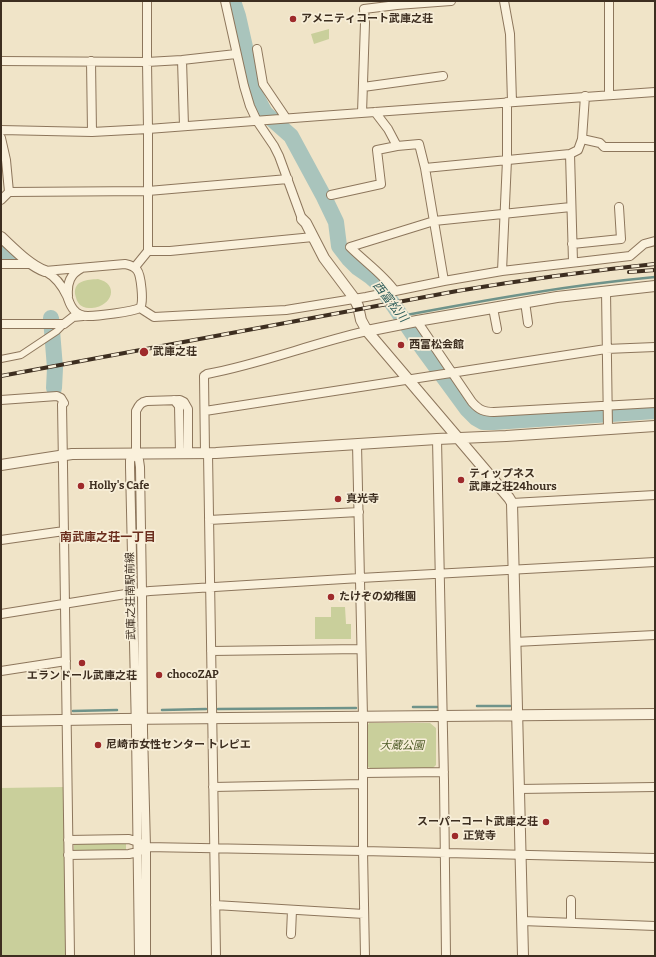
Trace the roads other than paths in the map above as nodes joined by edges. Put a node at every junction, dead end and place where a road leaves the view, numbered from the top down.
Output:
1 (147, 1) edge
2 (225, 1) edge
3 (451, 1) edge
4 (504, 1) edge
5 (609, 1) edge
6 (428, 2) edge
7 (363, 5) edge
8 (256, 49) dead end
9 (236, 54) junction
10 (182, 60) junction
11 (1, 61) edge
12 (91, 61) junction
13 (147, 62) junction
14 (443, 76) dead end
15 (363, 87) junction
16 (655, 92) edge
17 (609, 94) junction
18 (585, 96) junction
19 (510, 102) junction
20 (374, 112) junction
21 (362, 113) junction
22 (282, 119) junction
23 (261, 120) junction
24 (184, 126) junction
25 (148, 129) junction
26 (1, 130) edge
27 (92, 132) junction
28 (1, 138) edge
29 (582, 139) junction
30 (397, 146) junction
31 (655, 147) edge
32 (570, 154) junction
33 (507, 160) junction
34 (425, 168) junction
35 (288, 179) junction
36 (148, 191) junction
37 (9, 192) junction
38 (331, 195) dead end
39 (1, 200) edge
40 (571, 207) junction
41 (619, 207) dead end
42 (505, 213) junction
43 (302, 219) joint
44 (434, 221) junction
45 (1, 237) edge
46 (313, 237) junction
47 (655, 241) edge
48 (572, 244) junction
49 (148, 251) junction
50 (573, 262) junction
51 (1, 264) edge
52 (32, 264) junction
53 (135, 267) junction
54 (82, 268) junction
55 (45, 270) junction
56 (502, 271) junction
57 (444, 281) junction
58 (655, 286) edge
59 (393, 291) junction
60 (606, 291) junction
61 (354, 298) junction
62 (69, 301) junction
63 (525, 302) junction
64 (140, 308) junction
65 (493, 308) junction
66 (88, 316) junction
67 (414, 322) junction
68 (528, 323) dead end
69 (1, 324) edge
70 (60, 326) junction
71 (497, 329) dead end
72 (367, 331) junction
73 (655, 347) edge
74 (606, 349) junction
75 (1, 359) edge
76 (449, 374) junction
77 (408, 380) junction
78 (1, 400) edge
79 (655, 403) edge
80 (607, 408) junction
81 (205, 411) junction
82 (607, 425) junction
83 (655, 426) edge
84 (457, 438) junction
85 (438, 439) junction
86 (357, 444) junction
87 (184, 453) junction
88 (206, 453) junction
89 (136, 454) junction
90 (63, 456) junction
91 (1, 465) edge
92 (655, 495) edge
93 (512, 503) junction
94 (358, 512) junction
95 (209, 520) junction
96 (64, 531) junction
97 (1, 540) edge
98 (655, 562) edge
99 (513, 569) junction
100 (440, 574) junction
101 (360, 578) junction
102 (210, 587) junction
103 (142, 592) junction
104 (132, 593) junction
105 (66, 604) junction
106 (1, 614) edge
107 (655, 635) edge
108 (515, 642) junction
109 (361, 649) junction
110 (211, 651) junction
111 (66, 661) junction
112 (1, 671) edge
113 (655, 714) edge
114 (517, 715) junction
115 (442, 716) junction
116 (363, 717) junction
117 (212, 718) junction
118 (139, 719) junction
119 (67, 720) junction
120 (1, 721) edge
121 (444, 772) junction
122 (363, 773) junction
123 (363, 784) junction
124 (213, 787) junction
125 (655, 787) edge
126 (519, 789) junction
127 (68, 840) junction
128 (138, 842) junction
129 (146, 847) junction
130 (213, 849) junction
131 (363, 851) junction
132 (138, 852) junction
133 (445, 854) junction
134 (68, 855) junction
135 (520, 855) junction
136 (655, 858) edge
137 (571, 900) dead end
138 (215, 905) junction
139 (292, 910) junction
140 (364, 914) junction
141 (522, 921) junction
142 (571, 923) junction
143 (655, 926) edge
144 (290, 934) dead end
145 (70, 956) edge
146 (139, 956) edge
147 (146, 956) edge
148 (216, 956) edge
149 (365, 956) edge
150 (446, 956) edge
151 (523, 956) edge

1 - 13 street
2 - 9 street
3 - 6 street
4 - 19 street
5 - 17 street
6 - 7 street
7 - 15 street
8 - 22 street
9 - 10 street
9 - 23 street
10 - 13 street
10 - 24 street
11 - 12 street
12 - 13 street
12 - 27 street
13 - 25 street
14 - 15 street
15 - 21 street
16 - 17 street
17 - 18 street
18 - 19 street
18 - 29 street
19 - 20 street
19 - 33 street
20 - 21 street
20 - 30 street
21 - 22 street
22 - 23 street
23 - 24 street
23 - 35 street
24 - 25 street
25 - 27 street
25 - 36 street
26 - 27 street
28 - 37 street
29 - 31 street
29 - 32 street
30 - 34 street
30 - 38 street
32 - 33 street
32 - 40 street
33 - 34 street
33 - 42 street
34 - 44 street
35 - 36 street
35 - 43 street
36 - 37 street
36 - 49 street
37 - 39 street
40 - 42 street
40 - 48 street
41 - 48 street
42 - 44 street
42 - 56 street
43 - 46 street
44 - 57 street
44 - 59 street
45 - 52 street
46 - 49 street
46 - 61 street
47 - 50 street
48 - 50 street
49 - 53 street
50 - 56 street
51 - 52 street
52 - 55 street
53 - 54 street
53 - 64 street
54 - 55 street
54 - 62 street
55 - 62 street
56 - 57 street
57 - 59 street
58 - 60 street
59 - 61 street
60 - 63 street
60 - 74 street
61 - 64 street
61 - 72 street
62 - 66 street
63 - 65 street
63 - 68 street
64 - 66 street
65 - 67 street
65 - 71 street
66 - 70 street
67 - 72 street
67 - 76 street
69 - 70 street
70 - 75 street
72 - 77 street
72 - 81 street
73 - 74 street
74 - 76 street
74 - 80 street
76 - 77 street
76 - 80 street
77 - 81 street
77 - 84 street
78 - 90 street
79 - 80 street
80 - 82 street
81 - 88 street
82 - 83 street
82 - 84 street
84 - 85 street
84 - 93 street
85 - 86 street
85 - 100 street
86 - 88 street
86 - 94 street
87 - 88 street
87 - 89 street
87 - 89 street
88 - 95 street
89 - 90 street
89 - 103 street, 武庫之荘南駅前線
89 - 104 street, 武庫之荘南駅前線
90 - 91 street
90 - 96 street
92 - 93 street
93 - 99 street
94 - 95 street
94 - 101 street
95 - 102 street
96 - 97 street
96 - 105 street
98 - 99 street
99 - 100 street
99 - 108 street
100 - 101 street
100 - 115 street
101 - 102 street
101 - 109 street
102 - 103 street
102 - 110 street
103 - 104 street
103 - 118 street, 武庫之荘南駅前線
104 - 105 street
104 - 118 street, 武庫之荘南駅前線
105 - 106 street
105 - 111 street
107 - 108 street
108 - 114 street
109 - 110 street
109 - 116 street
110 - 117 street
111 - 112 street
111 - 119 street
113 - 114 street
114 - 115 street
114 - 126 street
115 - 116 street
115 - 121 street
116 - 117 street
116 - 122 street
117 - 118 street
117 - 124 street
118 - 119 street
118 - 128 street, 武庫之荘南駅前線
118 - 129 street, 武庫之荘南駅前線
119 - 120 street
119 - 127 street
121 - 122 street
121 - 133 street
122 - 123 street
123 - 124 street
123 - 131 street
124 - 130 street
125 - 126 street
126 - 135 street
127 - 128 street
127 - 134 street
128 - 129 street
128 - 132 street, 武庫之荘南駅前線
129 - 130 street
129 - 132 street
129 - 147 street, 武庫之荘南駅前線
130 - 131 street
130 - 138 street
131 - 133 street
131 - 140 street
132 - 134 street
132 - 146 street, 武庫之荘南駅前線
133 - 135 street
133 - 150 street
134 - 145 street
135 - 136 street
135 - 141 street
137 - 142 street
138 - 139 street
138 - 148 street
139 - 140 street
139 - 144 street
140 - 149 street
141 - 142 street
141 - 151 street
142 - 143 street

